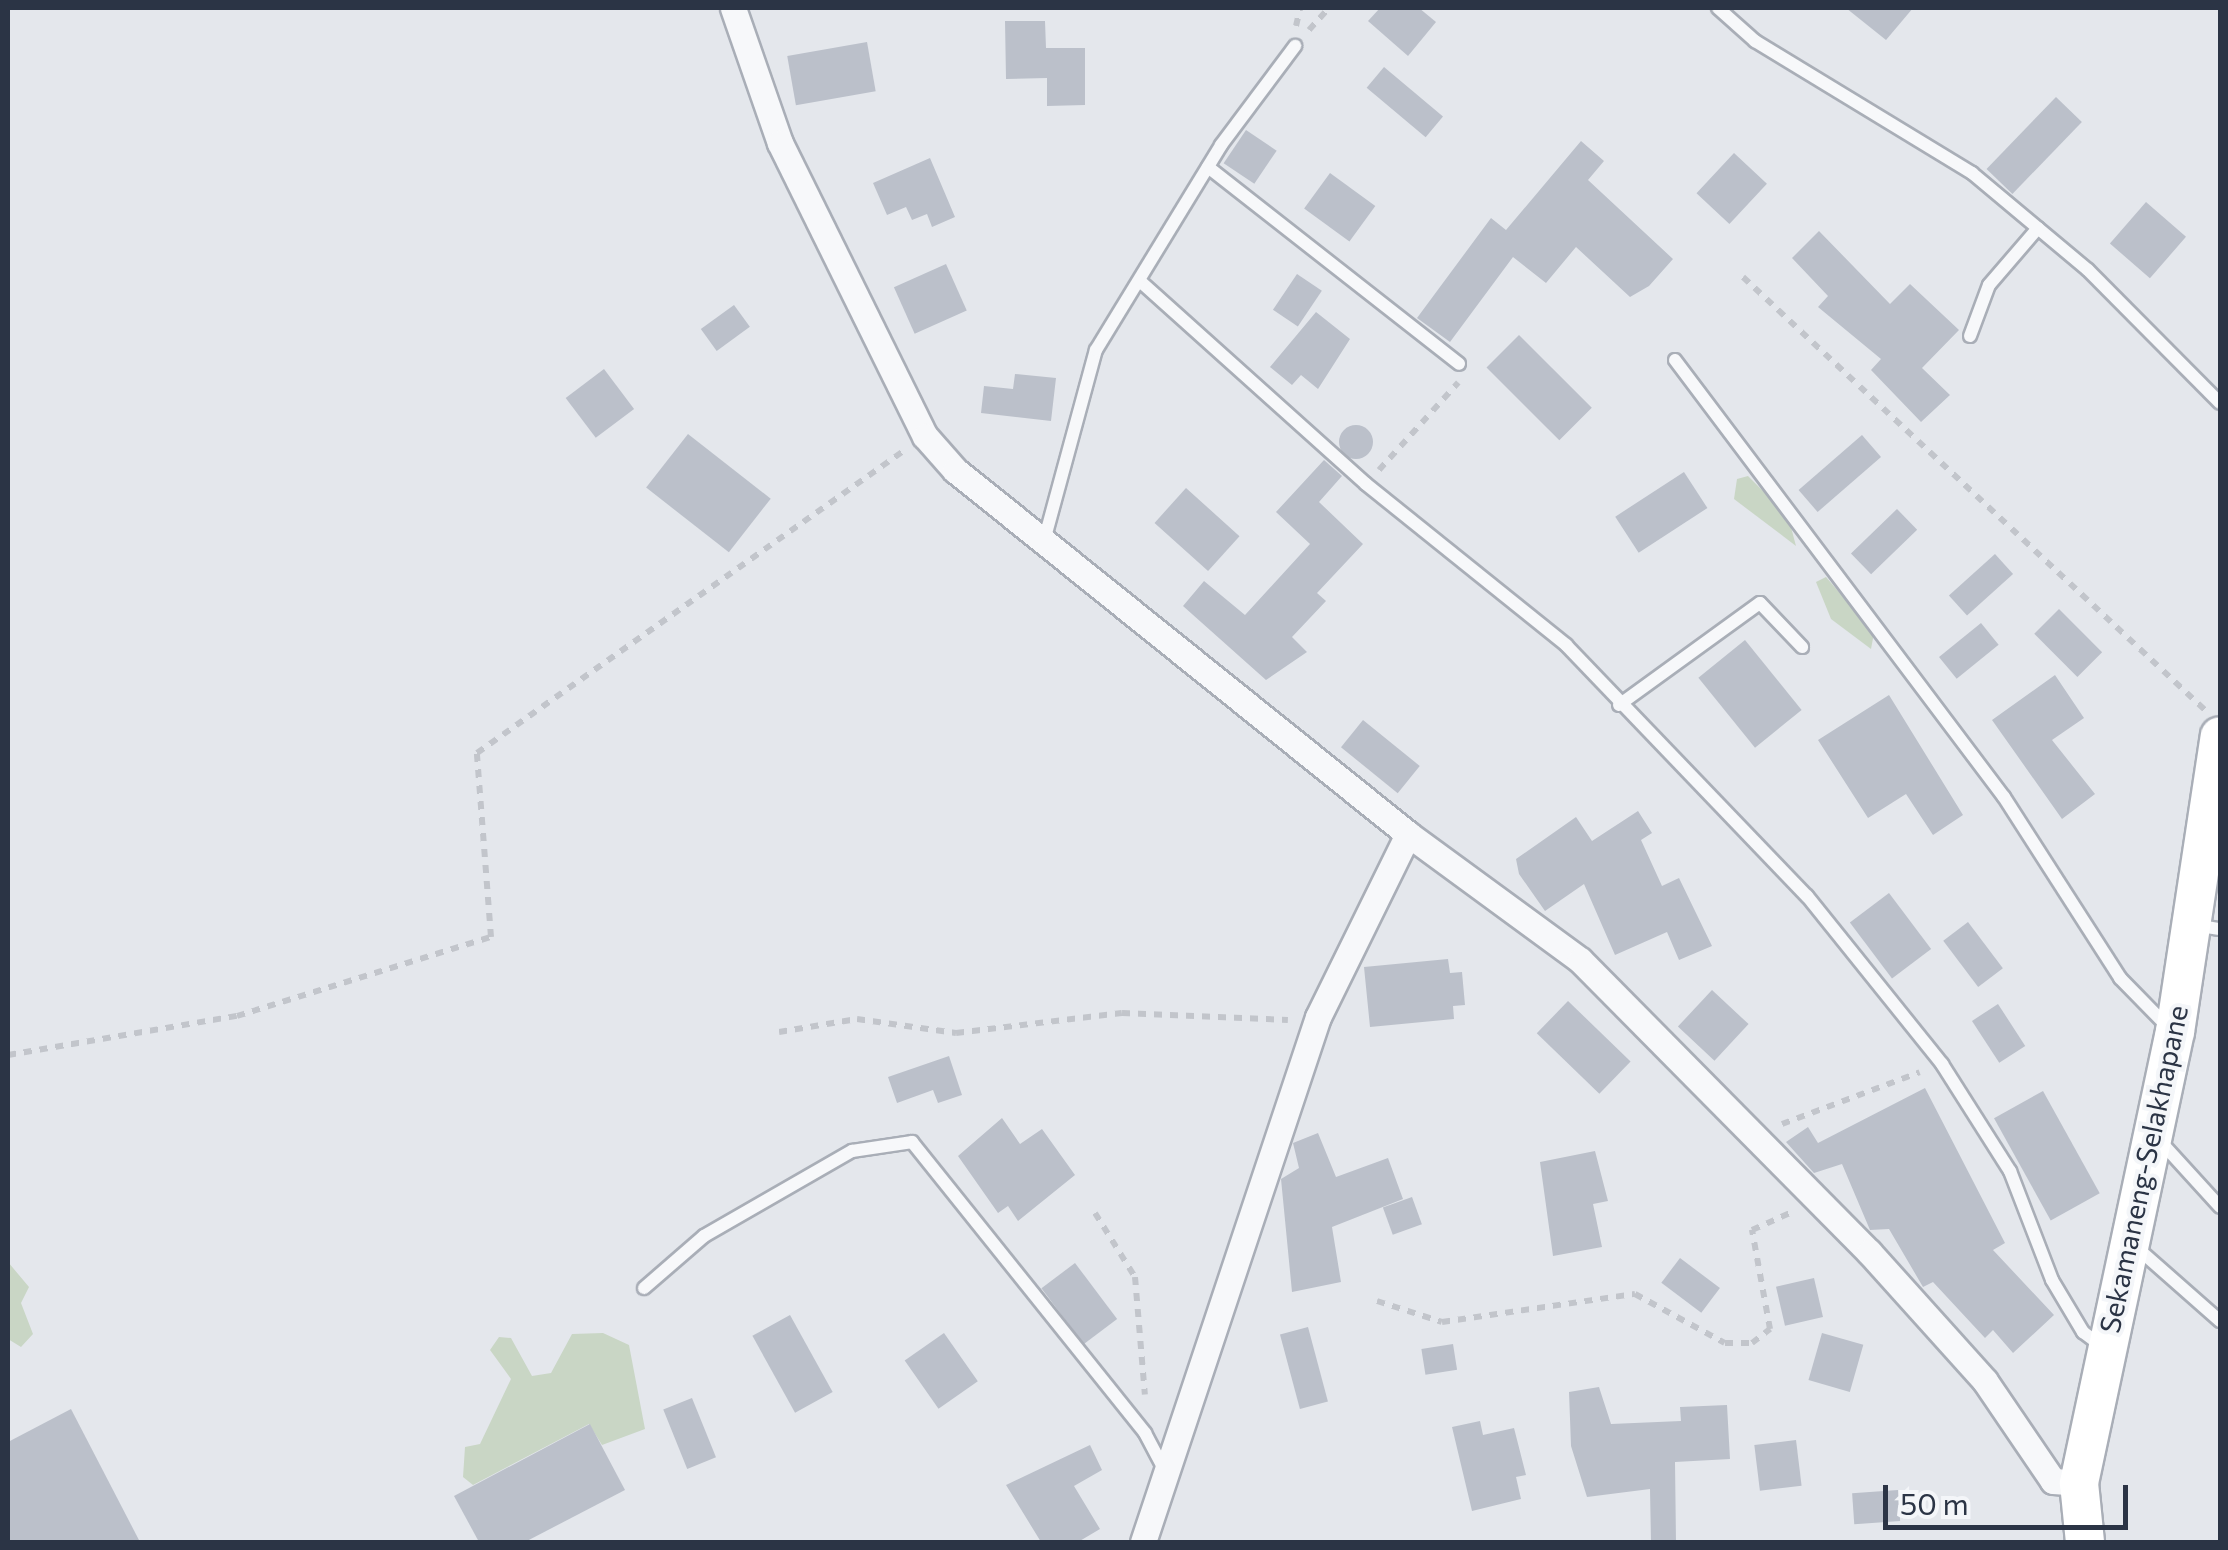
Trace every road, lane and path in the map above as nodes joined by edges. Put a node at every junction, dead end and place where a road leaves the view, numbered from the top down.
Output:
1 (733, 8) edge
2 (1329, 8) edge
3 (1718, 8) edge
4 (1296, 46) joint
5 (1208, 167) junction
6 (2038, 228) junction
7 (1742, 277) dead end
8 (1141, 282) junction
9 (1970, 336) dead end
10 (1675, 360) dead end
11 (1459, 364) joint
12 (2220, 402) edge
13 (926, 436) junction
14 (1366, 484) junction
15 (1044, 542) junction
16 (1802, 647) dead end
17 (1619, 705) junction
18 (2220, 724) edge
19 (2220, 736) edge
20 (1408, 834) junction
21 (2203, 926) edge
22 (1318, 1017) junction
23 (779, 1032) dead end
24 (2175, 1032) junction
25 (8, 1055) edge
26 (1942, 1064) junction
27 (1757, 1133) junction
28 (2155, 1136) junction
29 (1823, 1204) junction
30 (2220, 1206) edge
31 (1095, 1213) dead end
32 (2130, 1242) junction
33 (644, 1288) dead end
34 (1377, 1301) dead end
35 (2220, 1322) edge
36 (2105, 1349) junction
37 (1132, 1418) junction
38 (1165, 1472) junction
39 (2079, 1483) junction
40 (1143, 1542) edge
41 (2085, 1542) edge

1 - 13 street
2 - 4 path
3 - 6 lane
4 - 5 lane
5 - 8 lane
5 - 11 lane
6 - 9 lane
6 - 12 lane
7 - 18 path
8 - 14 lane
8 - 15 lane
10 - 24 lane
11 - 14 path
13 - 15 street
13 - 25 path
14 - 17 lane
15 - 20 street
16 - 17 lane
17 - 26 lane
19 - 21 street, Sekamaneng-Selakhapane
20 - 22 street
20 - 27 street
21 - 24 street, Sekamaneng-Selakhapane
22 - 23 path
22 - 38 street
24 - 28 street, Sekamaneng-Selakhapane
26 - 27 path
26 - 36 lane
27 - 29 street
28 - 30 lane
28 - 32 street, Sekamaneng-Selakhapane
29 - 34 path
29 - 39 street
31 - 37 path
32 - 35 lane
32 - 36 street, Sekamaneng-Selakhapane
33 - 37 lane
36 - 39 street, Sekamaneng-Selakhapane
37 - 38 lane
38 - 40 street
39 - 41 street, Sekamaneng-Selakhapane

